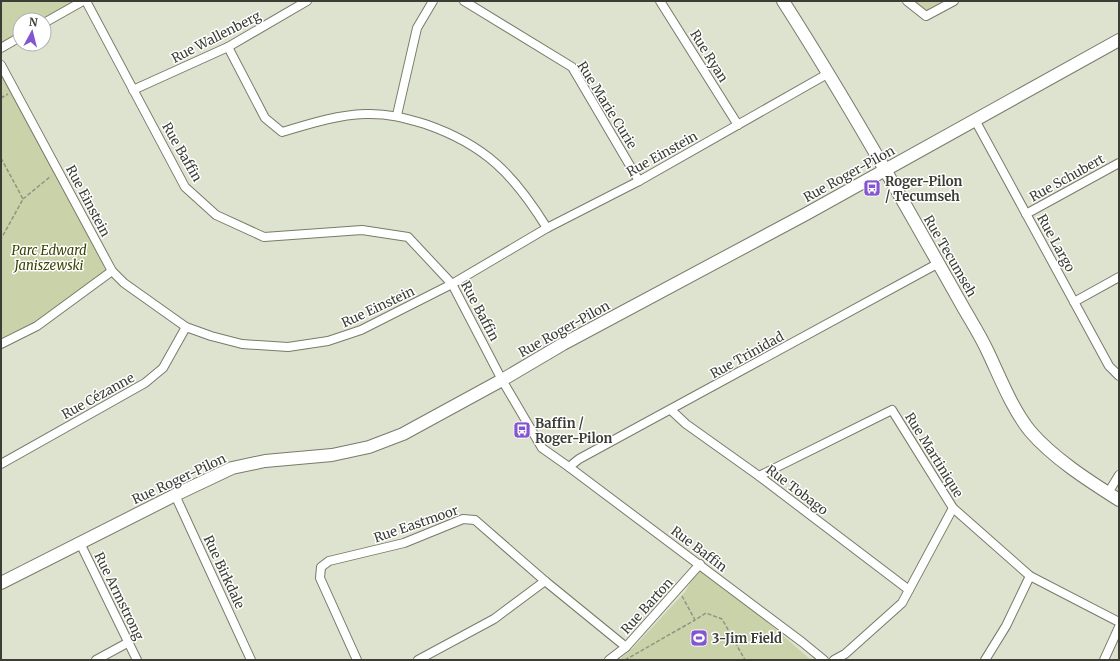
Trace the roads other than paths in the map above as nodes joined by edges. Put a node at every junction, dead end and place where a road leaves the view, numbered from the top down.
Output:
1 (83, 1) edge
2 (86, 1) edge
3 (307, 1) edge
4 (433, 1) edge
5 (464, 1) edge
6 (660, 1) edge
7 (783, 1) edge
8 (907, 1) edge
9 (954, 1) edge
10 (52, 18) edge
11 (1119, 40) edge
12 (12, 42) edge
13 (228, 47) junction
14 (1, 48) edge
15 (1, 65) edge
16 (829, 73) junction
17 (133, 90) junction
18 (397, 115) junction
19 (975, 120) junction
20 (738, 125) junction
21 (1119, 163) edge
22 (885, 169) junction
23 (639, 181) junction
24 (1026, 214) junction
25 (547, 228) junction
26 (937, 264) junction
27 (112, 271) junction
28 (1119, 277) edge
29 (452, 284) junction
30 (1074, 302) junction
31 (186, 327) junction
32 (1, 344) edge
33 (1119, 376) edge
34 (502, 380) junction
35 (671, 410) junction
36 (1, 464) edge
37 (569, 466) junction
38 (1119, 475) edge
39 (759, 476) junction
40 (1108, 493) junction
41 (175, 495) junction
42 (1119, 500) edge
43 (953, 508) junction
44 (80, 543) junction
45 (700, 564) junction
46 (1030, 576) junction
47 (545, 581) junction
48 (1, 583) edge
49 (909, 590) junction
50 (1119, 622) edge
51 (1119, 627) edge
52 (129, 642) junction
53 (626, 647) junction
54 (96, 660) edge
55 (137, 660) edge
56 (251, 660) edge
57 (357, 660) edge
58 (418, 660) edge
59 (609, 660) edge
60 (824, 660) edge
61 (834, 660) edge
62 (985, 660) edge
63 (1104, 660) edge

1 - 10 street
2 - 17 street, Rue Baffin
3 - 13 street, Rue Wallenberg
4 - 18 street
5 - 23 street, Rue Marie Curie
6 - 20 street, Rue Ryan
7 - 16 street, Rue Tecumseh
8 - 9 street
11 - 19 street, Rue Roger-Pilon
12 - 14 street
13 - 17 street, Rue Wallenberg
13 - 18 street
15 - 27 street, Rue Einstein
16 - 20 street, Rue Einstein
16 - 22 street, Rue Tecumseh
17 - 29 street, Rue Baffin
18 - 25 street
19 - 22 street, Rue Roger-Pilon
19 - 24 street, Rue Largo
20 - 23 street, Rue Einstein
21 - 24 street, Rue Schubert
22 - 26 street, Rue Tecumseh
22 - 34 street, Rue Roger-Pilon
23 - 25 street, Rue Einstein
24 - 30 street, Rue Largo
25 - 29 street, Rue Einstein
26 - 35 street, Rue Trinidad
26 - 40 street, Rue Tecumseh
27 - 31 street, Rue Einstein
27 - 32 street
28 - 30 street
29 - 31 street, Rue Einstein
29 - 34 street, Rue Baffin
30 - 33 street, Rue Largo
31 - 36 street, Rue Cézanne
34 - 37 street, Rue Baffin
34 - 41 street, Rue Roger-Pilon
35 - 37 street, Rue Trinidad
35 - 39 street, Rue Tobago
37 - 45 street, Rue Baffin
38 - 40 street
39 - 43 street, Rue Martinique
39 - 49 street, Rue Tobago
40 - 42 street, Rue Tecumseh
41 - 44 street, Rue Roger-Pilon
41 - 56 street, Rue Birkdale
43 - 46 street, Rue Martinique
43 - 49 street
44 - 48 street, Rue Roger-Pilon
44 - 52 street, Rue Armstrong
45 - 53 street, Rue Barton
45 - 60 street, Rue Baffin
46 - 50 street, Rue Martinique
46 - 62 street
47 - 53 street, Rue Eastmoor
47 - 57 street, Rue Eastmoor
47 - 58 street
49 - 61 street
51 - 63 street
52 - 54 street
52 - 55 street, Rue Armstrong
53 - 59 street, Rue Barton

